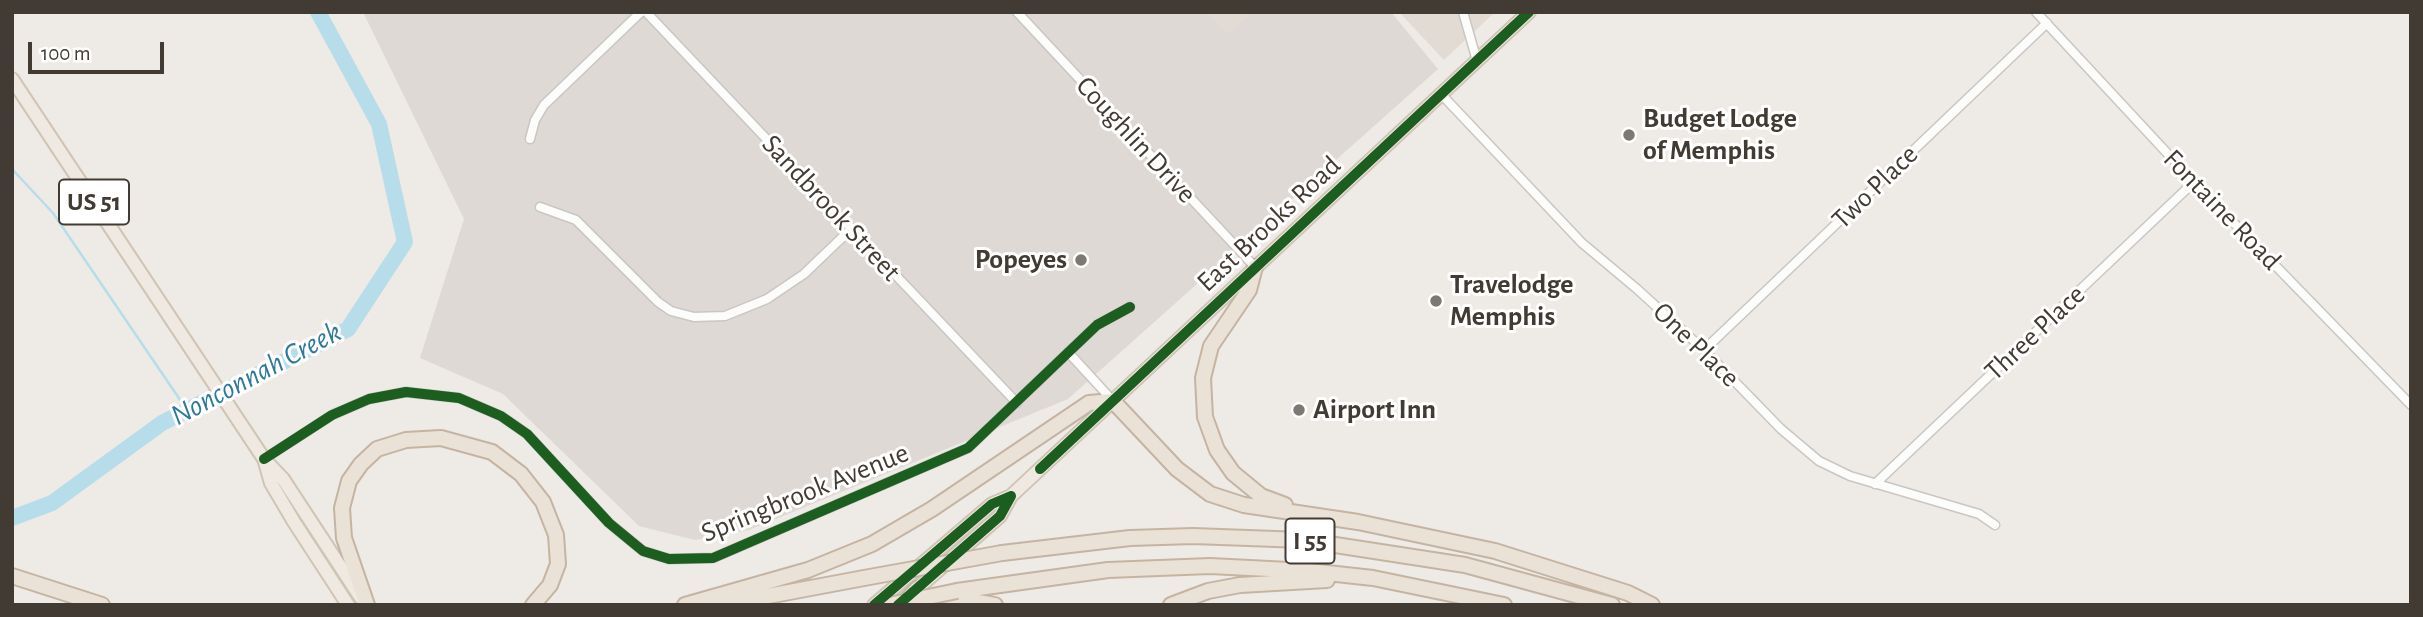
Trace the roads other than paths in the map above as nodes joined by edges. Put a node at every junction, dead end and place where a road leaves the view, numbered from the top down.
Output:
1 (643, 12) edge
2 (1017, 12) edge
3 (1463, 12) edge
4 (1530, 12) edge
5 (2036, 12) edge
6 (2046, 23) junction
7 (1477, 61) junction
8 (12, 79) edge
9 (1441, 94) junction
10 (530, 139) dead end
11 (2194, 182) junction
12 (540, 207) dead end
13 (851, 229) junction
14 (1255, 267) junction
15 (1130, 307) dead end
16 (1704, 350) junction
17 (1068, 352) junction
18 (1113, 401) junction
19 (1017, 403) junction
20 (2411, 405) edge
21 (264, 459) junction
22 (1875, 484) junction
23 (1012, 496) junction
24 (1314, 514) junction
25 (1996, 525) dead end
26 (12, 576) edge
27 (1373, 578) junction
28 (917, 589) joint
29 (102, 605) edge
30 (348, 605) edge
31 (366, 605) edge
32 (533, 605) edge
33 (685, 605) edge
34 (720, 605) edge
35 (874, 605) edge
36 (889, 605) edge
37 (900, 605) edge
38 (946, 605) edge
39 (995, 605) edge
40 (1171, 605) edge
41 (1504, 605) edge
42 (1612, 605) edge
43 (1652, 605) edge

1 - 10 street
1 - 13 street, Sandbrook Street
2 - 14 street, Coughlin Drive
3 - 7 street
4 - 7 main road, East Brooks Road
5 - 6 street, Fontaine Road
6 - 11 street, Fontaine Road
6 - 16 street, Two Place
7 - 9 main road, East Brooks Road
8 - 21 main road, US 51
9 - 14 main road, East Brooks Road
9 - 16 street, One Place
11 - 20 street, Fontaine Road
11 - 22 street, Three Place
12 - 13 street
13 - 19 street, Sandbrook Street
14 - 18 main road, East Brooks Road
14 - 24 highway
15 - 17 street, Springbrook Avenue
16 - 22 street, One Place
17 - 18 street
17 - 19 street, Springbrook Avenue
18 - 23 main road, East Brooks Road
18 - 24 highway
18 - 33 highway
19 - 21 street, Springbrook Avenue
21 - 30 main road, US 51
21 - 31 main road, US 51
22 - 25 street, One Place
23 - 28 main road, East Brooks Road
23 - 35 main road, East Brooks Road
24 - 43 highway
26 - 29 highway
27 - 36 highway, I 55, bridge
27 - 40 highway
27 - 41 highway, I 55
28 - 37 highway
31 - 32 highway
34 - 42 highway, I 55, bridge
38 - 39 highway

